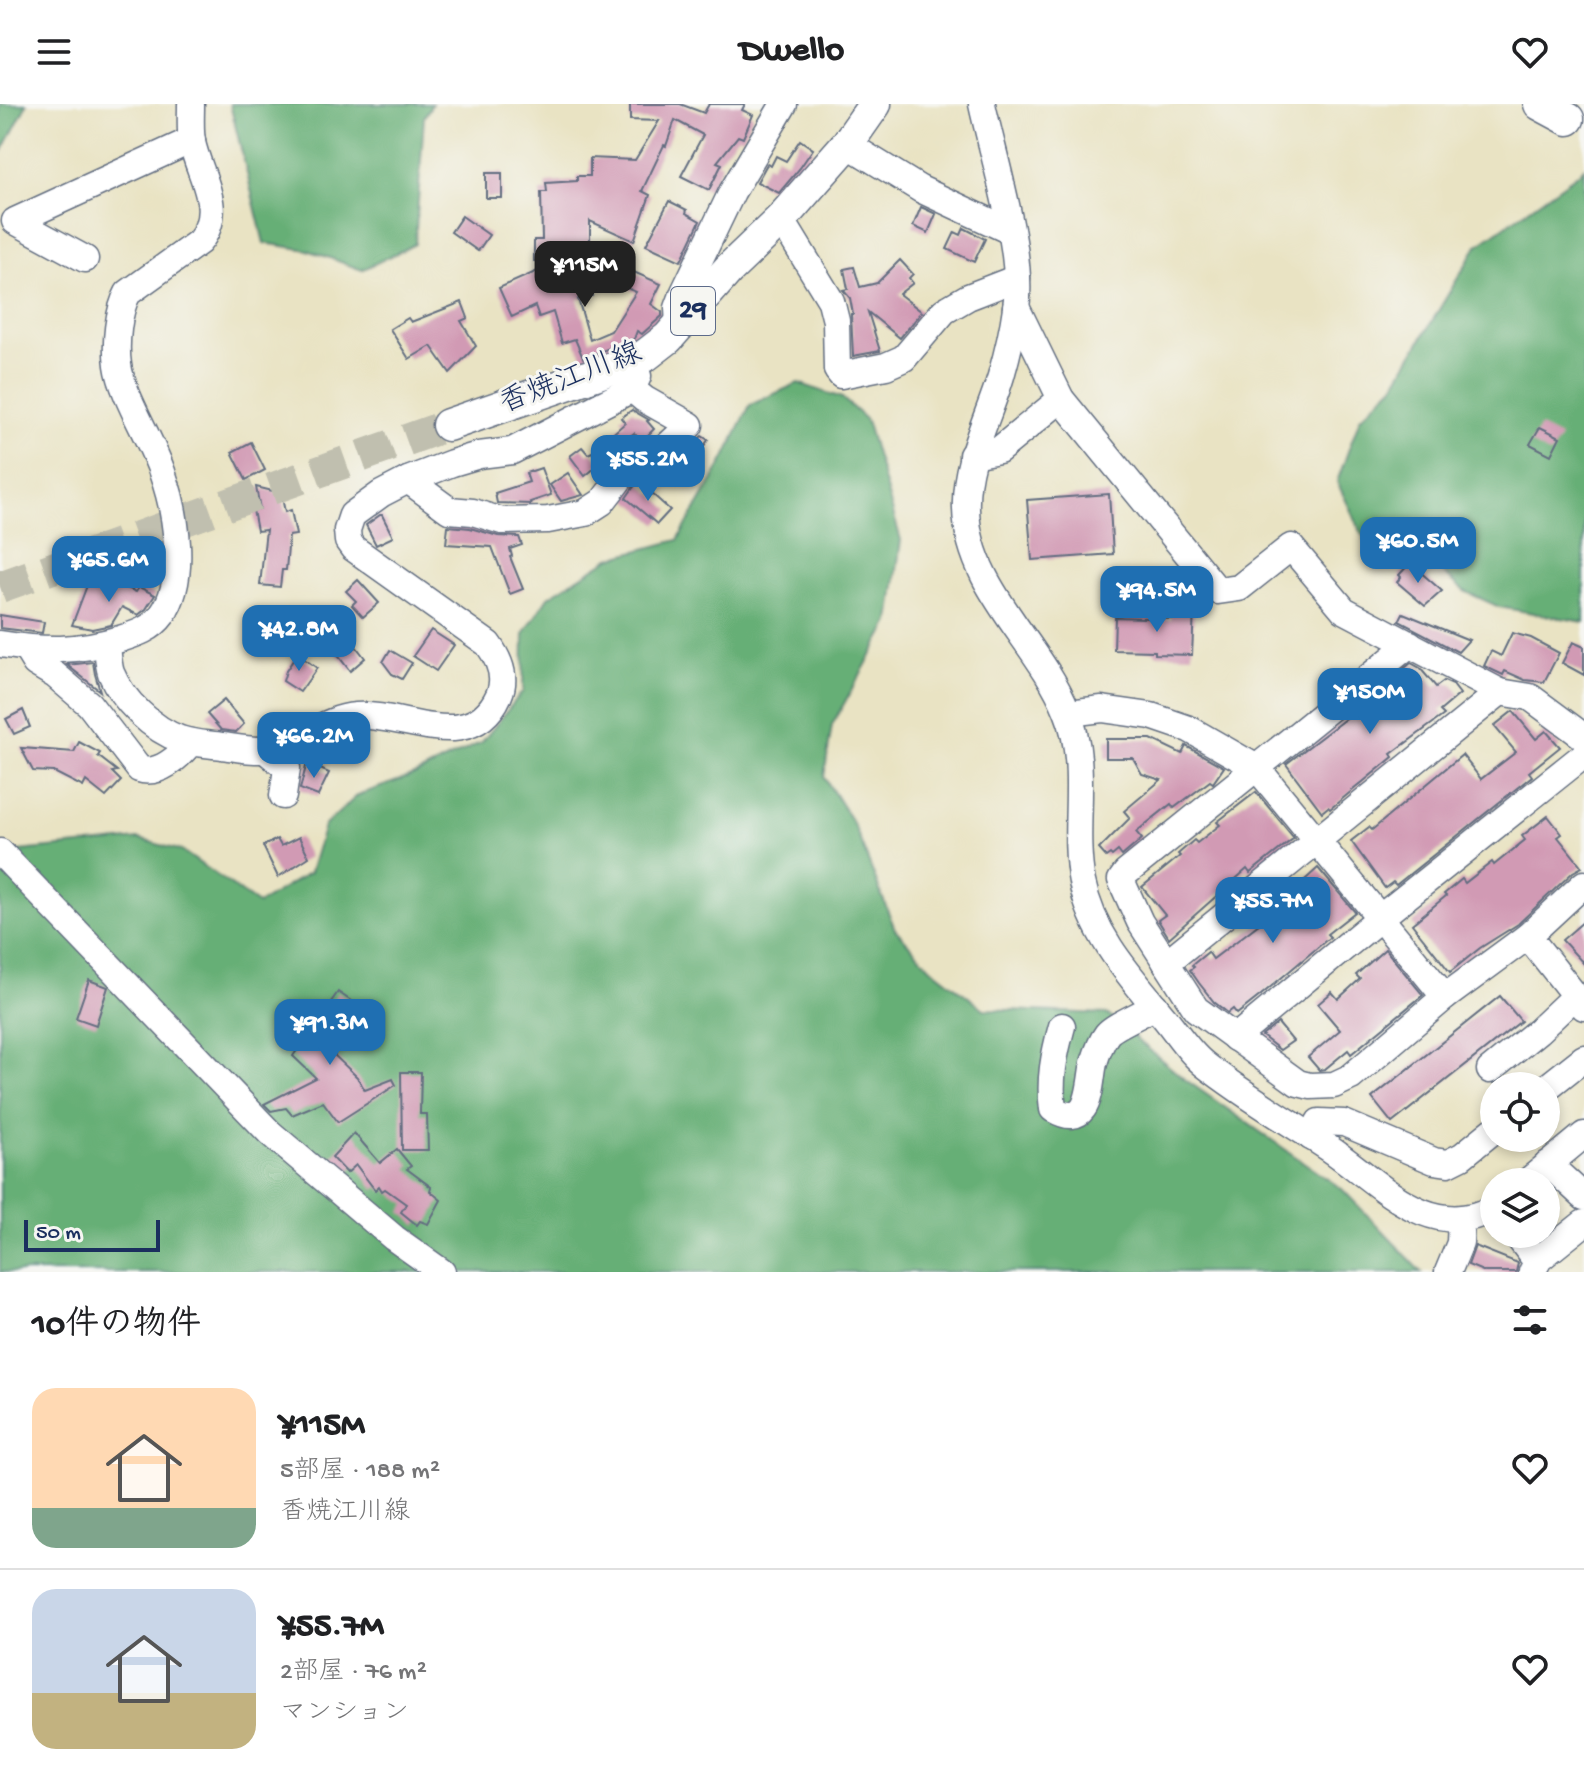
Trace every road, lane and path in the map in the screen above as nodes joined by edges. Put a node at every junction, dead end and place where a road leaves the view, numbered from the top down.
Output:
1 (191, 104) edge
2 (784, 104) edge
3 (982, 104) edge
4 (1540, 104) edge
5 (870, 106) edge
6 (1568, 119) dead end
7 (192, 140) junction
8 (847, 144) junction
9 (781, 219) junction
10 (8, 226) edge
11 (1010, 231) junction
12 (85, 259) dead end
13 (1017, 278) junction
14 (1016, 307) junction
15 (679, 326) junction
16 (632, 375) junction
17 (1061, 399) junction
18 (448, 425) tunnel mouth
19 (972, 455) junction
20 (408, 480) junction
21 (107, 643) junction
22 (0, 644) edge
23 (1410, 644) junction
24 (27, 650) junction
25 (1500, 692) junction
26 (1069, 713) junction
27 (1584, 737) edge
28 (191, 742) junction
29 (264, 749) junction
30 (1584, 755) edge
31 (1257, 768) junction
32 (283, 796) dead end
33 (1319, 842) junction
34 (0, 852) edge
35 (1584, 884) edge
36 (1381, 917) junction
37 (1528, 936) junction
38 (1166, 963) junction
39 (1445, 997) junction
40 (1581, 1002) edge
41 (1155, 1006) junction
42 (1062, 1026) dead end
43 (1235, 1038) junction
44 (1584, 1058) edge
45 (1490, 1070) dead end
46 (1560, 1077) edge
47 (1584, 1135) edge
48 (1311, 1137) junction
49 (1480, 1141) edge
50 (1548, 1164) junction
51 (1543, 1168) edge
52 (1584, 1197) edge
53 (1480, 1215) edge
54 (1461, 1219) junction
55 (1584, 1223) edge
56 (1524, 1248) edge
57 (1535, 1267) edge
58 (442, 1272) edge
59 (1448, 1272) edge

1 - 7 street
2 - 15 street
3 - 11 street
4 - 6 main road
5 - 8 main road, 香焼江川線 / 29
7 - 10 street
7 - 21 street
8 - 9 main road, 香焼江川線 / 29
8 - 11 street
9 - 13 street
9 - 15 main road, 香焼江川線 / 29
10 - 12 street
11 - 13 street
13 - 14 street
14 - 17 street
14 - 19 street
15 - 16 main road, 香焼江川線 / 29
16 - 18 main road, 香焼江川線 / 29
16 - 20 street
16 - 20 street
17 - 19 street
17 - 23 street
19 - 26 street
20 - 29 street
21 - 24 street
21 - 28 street
22 - 24 street
23 - 25 street
23 - 31 street
24 - 28 street
25 - 27 street
25 - 33 street
26 - 31 street
26 - 41 street
28 - 29 street
29 - 32 street
30 - 36 street
31 - 33 street
31 - 38 street
33 - 36 street
33 - 38 street
34 - 58 street
35 - 37 street
36 - 39 street
36 - 43 street
37 - 39 street
37 - 40 street
38 - 43 street
39 - 43 street
40 - 45 street
41 - 42 street
41 - 48 street
44 - 46 street
47 - 50 street
48 - 49 street
48 - 54 street
50 - 51 street
50 - 52 street
53 - 54 street
54 - 59 street
55 - 57 street
56 - 57 street

